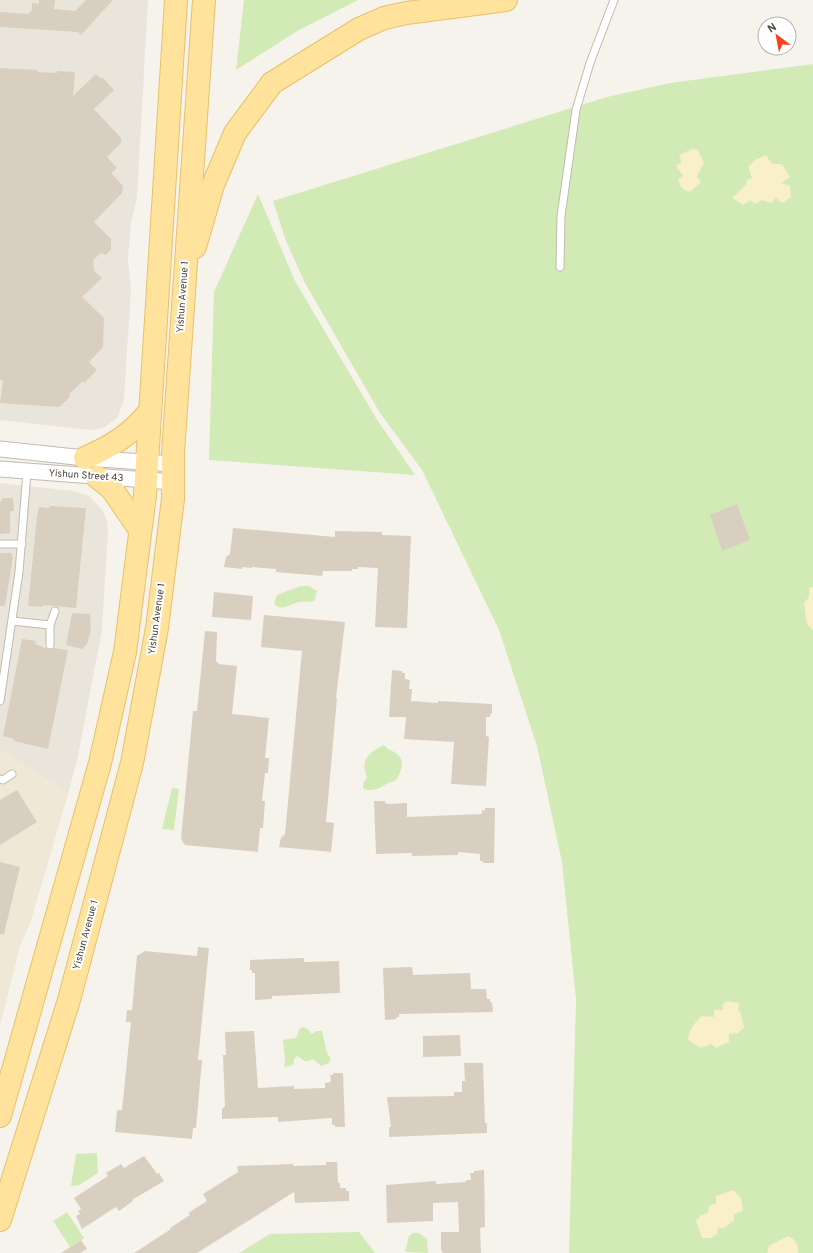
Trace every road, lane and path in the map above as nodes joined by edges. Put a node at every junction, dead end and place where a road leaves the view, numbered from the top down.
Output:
1 (176, 0) edge
2 (204, 0) edge
3 (506, 0) edge
4 (614, 0) edge
5 (560, 267) dead end
6 (185, 275) junction
7 (150, 411) junction
8 (0, 449) edge
9 (85, 458) junction
10 (0, 469) edge
11 (27, 472) junction
12 (146, 472) junction
13 (173, 473) junction
14 (97, 477) junction
15 (140, 530) junction
16 (0, 544) edge
17 (22, 544) junction
18 (55, 611) dead end
19 (12, 620) junction
20 (50, 625) junction
21 (50, 645) dead end
22 (0, 701) edge
23 (12, 774) dead end
24 (0, 779) edge
25 (0, 1116) edge
26 (0, 1220) edge

1 - 7 main road
2 - 6 main road, Yishun Avenue 1
3 - 6 main road
4 - 5 lane
6 - 13 main road, Yishun Avenue 1
7 - 9 main road
7 - 12 main road
8 - 9 street, Yishun Street 43
9 - 12 street, Yishun Street 43
10 - 11 street, Yishun Street 43
11 - 14 street, Yishun Street 43
11 - 17 lane
12 - 13 street, Yishun Street 43
12 - 14 street, Yishun Street 43
12 - 15 main road
13 - 26 main road, Yishun Avenue 1
14 - 15 main road
15 - 25 main road
16 - 17 lane
17 - 19 lane
18 - 20 lane
19 - 20 lane
19 - 22 lane
20 - 21 lane
23 - 24 lane

